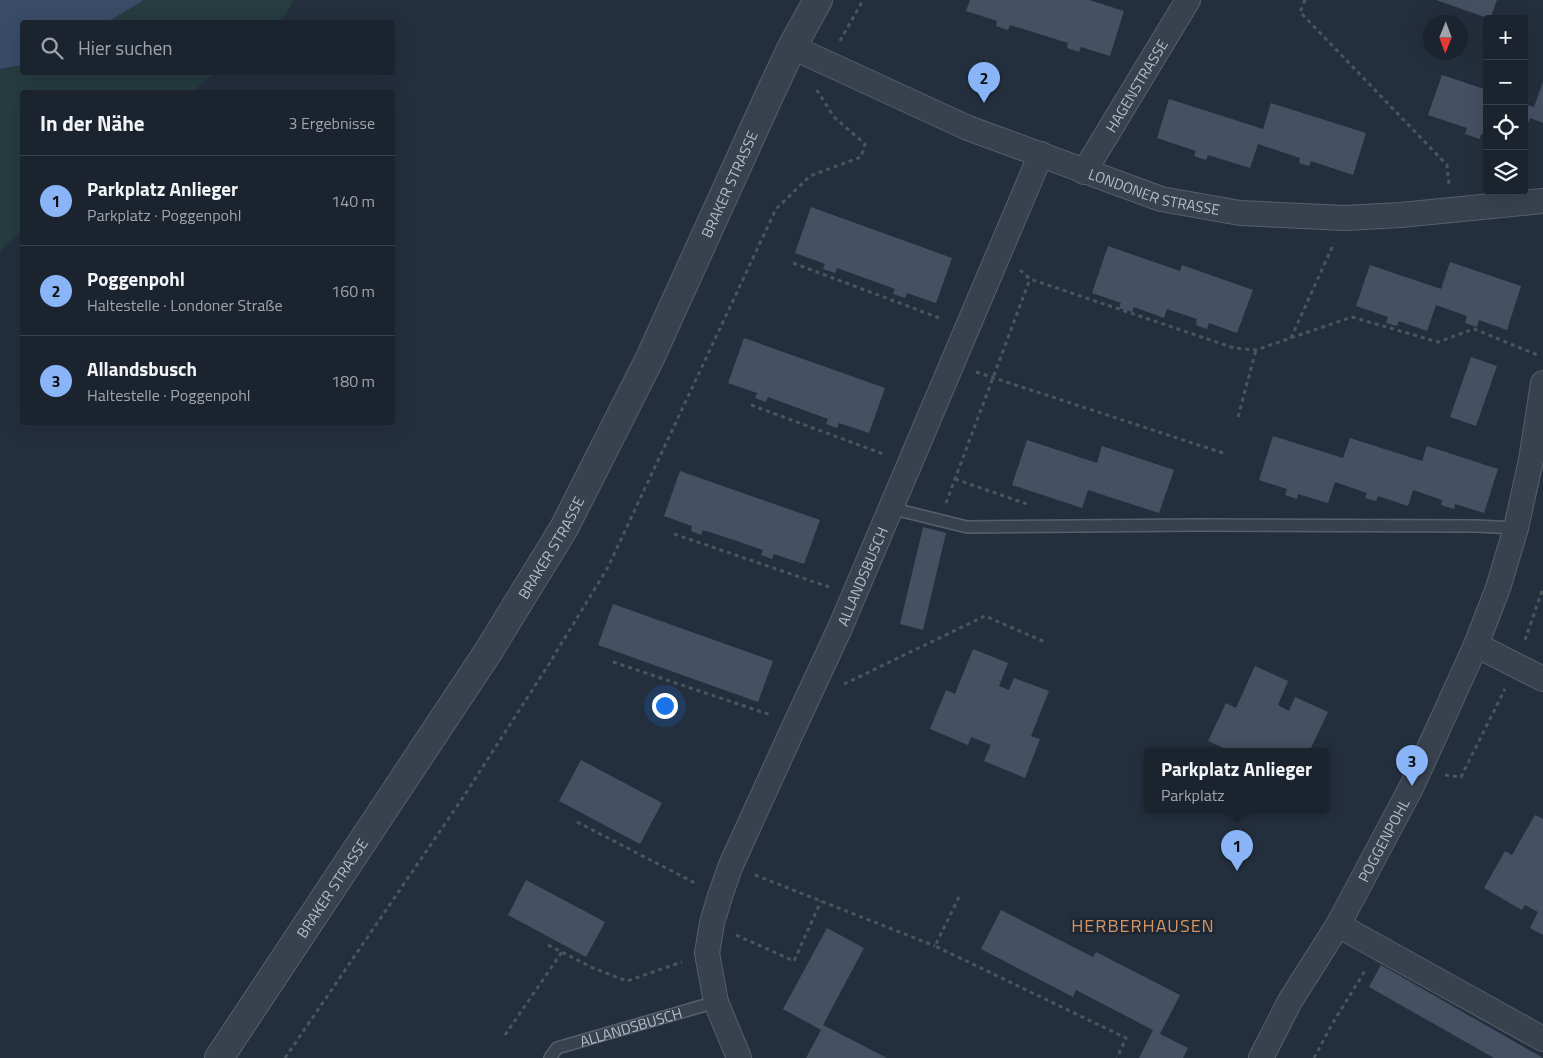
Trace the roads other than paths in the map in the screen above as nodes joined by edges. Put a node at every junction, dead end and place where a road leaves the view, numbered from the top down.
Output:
1 (818, 0) edge
2 (1188, 0) edge
3 (792, 47) junction
4 (1041, 154) junction
5 (1084, 172) junction
6 (1543, 200) edge
7 (1543, 383) edge
8 (1536, 476) edge
9 (890, 508) junction
10 (1516, 528) junction
11 (1476, 645) junction
12 (1543, 679) edge
13 (1338, 925) junction
14 (716, 1002) junction
15 (1543, 1039) edge
16 (219, 1058) edge
17 (550, 1058) edge
18 (739, 1058) edge
19 (1261, 1058) edge

1 - 3 street, BRAKER STRASSE
2 - 5 street, HAGENSTRASSE
3 - 4 street, LONDONER STRASSE
3 - 16 street, BRAKER STRASSE
4 - 5 street, LONDONER STRASSE
4 - 9 street, ALLANDSBUSCH
5 - 6 street, LONDONER STRASSE
7 - 8 street, POGGENPOHL
8 - 10 street, POGGENPOHL
9 - 10 lane
9 - 14 street, ALLANDSBUSCH
10 - 11 street, POGGENPOHL
11 - 12 street
11 - 13 street, POGGENPOHL
13 - 15 street
13 - 19 street, POGGENPOHL
14 - 17 lane, ALLANDSBUSCH
14 - 18 street, ALLANDSBUSCH

